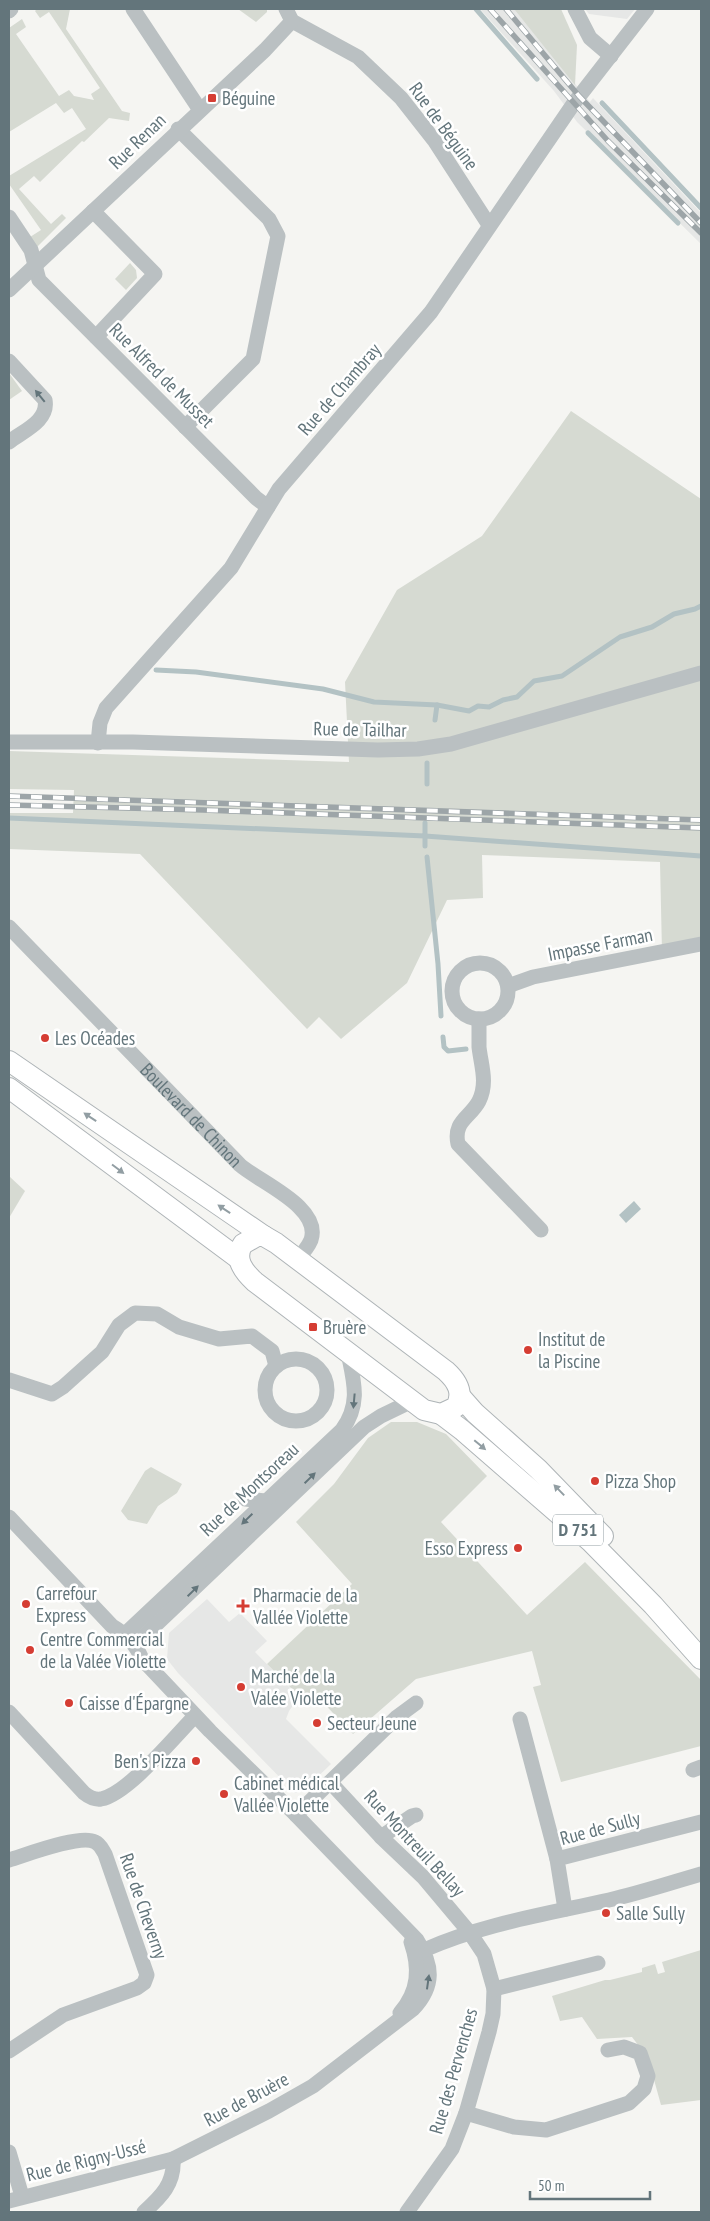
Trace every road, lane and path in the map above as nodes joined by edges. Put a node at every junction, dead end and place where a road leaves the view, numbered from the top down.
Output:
1 (133, 9) edge
2 (575, 9) edge
3 (647, 9) edge
4 (289, 15) edge
5 (611, 56) junction
6 (200, 110) junction
7 (178, 129) junction
8 (94, 211) junction
9 (9, 216) edge
10 (489, 225) junction
11 (35, 266) junction
12 (9, 290) edge
13 (96, 337) junction
14 (9, 361) edge
15 (185, 428) junction
16 (9, 442) edge
17 (268, 507) junction
18 (701, 673) edge
19 (9, 742) edge
20 (98, 743) junction
21 (9, 927) edge
22 (701, 944) edge
23 (508, 986) junction
24 (479, 1019) junction
25 (9, 1061) edge
26 (9, 1088) edge
27 (541, 1230) dead end
28 (264, 1236) junction
29 (239, 1259) junction
30 (297, 1259) junction
31 (348, 1353) junction
32 (276, 1366) junction
33 (9, 1380) edge
34 (460, 1396) junction
35 (412, 1401) junction
36 (441, 1414) junction
37 (244, 1499) dead end
38 (265, 1501) junction
39 (9, 1517) edge
40 (126, 1634) junction
41 (701, 1639) edge
42 (136, 1646) junction
43 (701, 1660) edge
44 (416, 1703) dead end
45 (9, 1712) edge
46 (196, 1716) junction
47 (520, 1718) dead end
48 (330, 1782) junction
49 (296, 1815) junction
50 (416, 1816) dead end
51 (701, 1822) edge
52 (381, 1837) junction
53 (557, 1859) junction
54 (9, 1860) edge
55 (701, 1874) edge
56 (565, 1909) junction
57 (403, 1927) junction
58 (470, 1933) junction
59 (424, 1950) junction
60 (598, 1963) dead end
61 (494, 1989) junction
62 (385, 2029) junction
63 (608, 2050) dead end
64 (9, 2051) edge
65 (466, 2113) junction
66 (9, 2152) edge
67 (173, 2159) junction
68 (16, 2199) edge
69 (144, 2212) edge
70 (407, 2212) edge

1 - 6 street
2 - 5 street
3 - 5 street, Rue de Chambray
4 - 6 street, Rue Renan
4 - 10 street, Rue de Béguine
5 - 10 street, Rue de Chambray
6 - 7 street, Rue Renan
7 - 8 street, Rue Renan
7 - 15 street
8 - 11 street, Rue Renan
8 - 13 street
9 - 11 street, Rue Alfred de Musset
10 - 17 street, Rue de Chambray
11 - 12 street, Rue Renan
11 - 13 street, Rue Alfred de Musset
13 - 15 street, Rue Alfred de Musset
16 -> 14 street
15 - 17 street, Rue Alfred de Musset
17 - 20 street, Rue de Chambray
18 - 20 street, Rue de Tailhar
19 - 20 street, Rue de Tailhar
21 - 30 street, Boulevard de Chinon
22 - 23 street, Impasse Farman
23 - 24 street
23 - 24 street
24 - 27 street
28 -> 25 main road
26 -> 29 main road
28 - 29 main road
28 - 30 main road
29 - 31 main road
30 - 34 main road
31 - 35 main road
31 -> 38 street, Rue de Montsoreau
32 - 32 street
32 - 33 street
34 - 36 main road
41 -> 34 main road, D 751
35 - 36 main road
42 -> 35 street, Rue de Montsoreau
36 -> 43 main road, D 751
37 - 38 street
38 -> 40 street, Rue de Montsoreau
39 - 40 street
40 - 42 street
42 - 46 street
44 - 48 street
45 - 46 street
46 - 49 street
47 - 53 street
48 - 49 street
48 - 52 street, Rue Montreuil Bellay
49 - 57 street
50 - 52 street
51 - 53 street, Rue de Sully
52 - 58 street, Rue Montreuil Bellay
53 - 56 street, Rue de Sully
54 - 64 street, Rue de Cheverny
55 - 56 street
56 - 58 street
57 - 59 street
57 - 62 street, Rue de Bruère
58 - 59 street
58 - 61 street, Rue des Pervenches
62 -> 59 street, Rue de Bruère
60 - 61 street
61 - 65 street, Rue des Pervenches
62 - 67 street, Rue de Bruère
63 - 65 street
65 - 70 street, Rue des Pervenches
66 - 68 street
67 - 68 street, Rue de Rigny-Ussé
67 - 69 street

